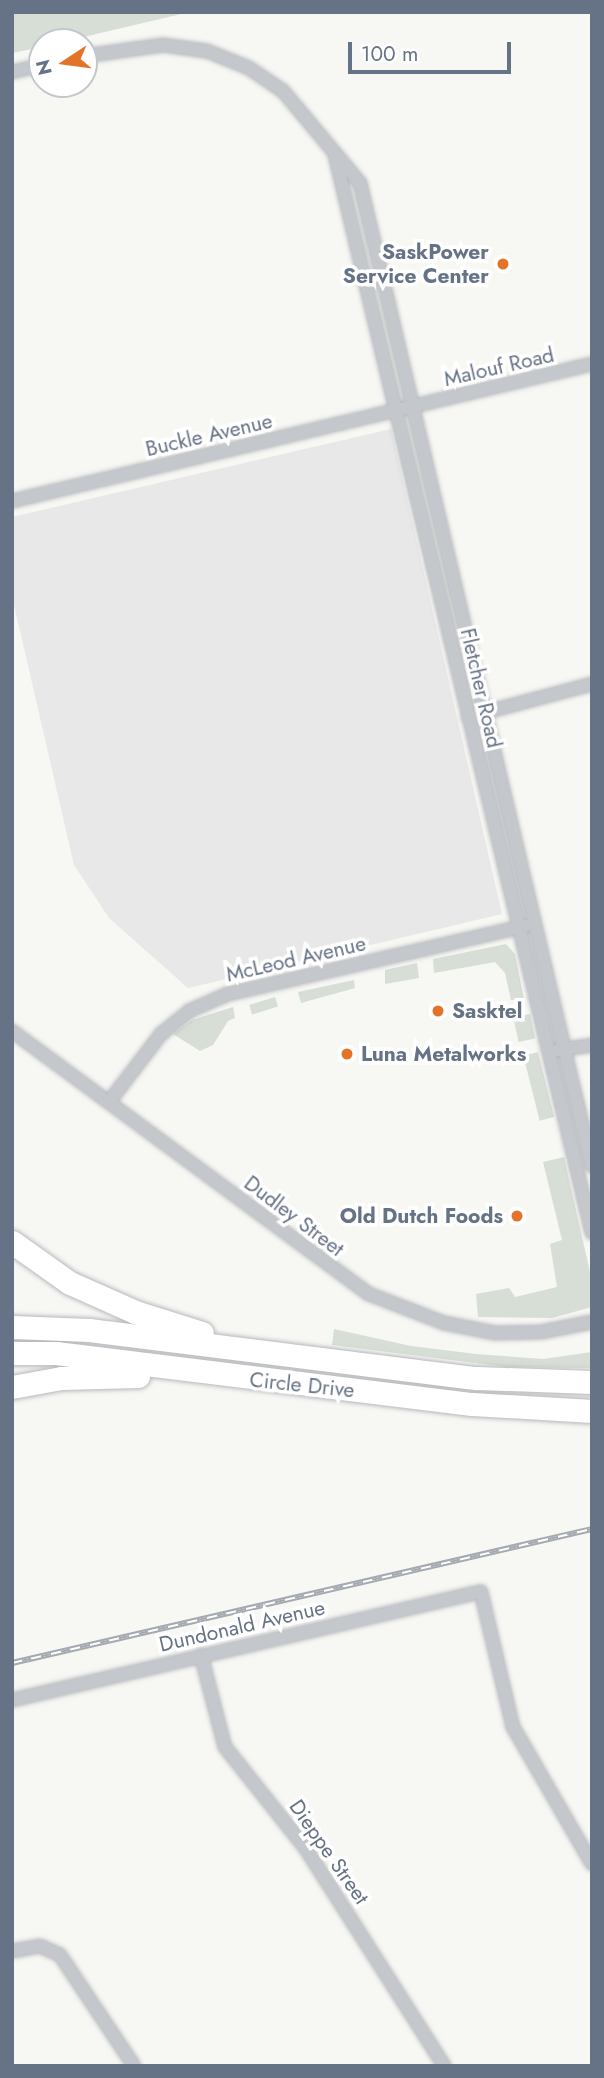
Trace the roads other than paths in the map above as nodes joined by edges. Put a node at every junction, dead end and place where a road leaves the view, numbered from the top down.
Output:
1 (98, 54) edge
2 (334, 152) junction
3 (592, 364) edge
4 (414, 407) junction
5 (399, 410) junction
6 (12, 501) edge
7 (592, 684) edge
8 (485, 711) junction
9 (468, 717) junction
10 (533, 924) junction
11 (519, 927) junction
12 (12, 1031) edge
13 (592, 1045) edge
14 (563, 1049) junction
15 (548, 1052) junction
16 (109, 1102) junction
17 (592, 1166) edge
18 (592, 1233) edge
19 (12, 1242) edge
20 (592, 1322) edge
21 (12, 1327) edge
22 (262, 1352) junction
23 (12, 1353) edge
24 (188, 1373) junction
25 (592, 1382) edge
26 (12, 1387) edge
27 (592, 1411) edge
28 (201, 1655) junction
29 (12, 1700) edge
30 (590, 1855) edge
31 (12, 1951) edge
32 (134, 2066) edge
33 (444, 2066) edge

1 - 2 street, Fletcher Road
2 - 4 street, Fletcher Road
2 - 5 street, Fletcher Road
3 - 4 street, Malouf Road
4 - 5 street, Buckle Avenue
4 - 8 street, Fletcher Road
5 - 6 street, Buckle Avenue
5 - 9 street, Fletcher Road
7 - 8 street
8 - 9 street
8 - 10 street, Fletcher Road
9 - 11 street, Fletcher Road
10 - 11 street, McLeod Avenue
10 - 14 street, Fletcher Road
11 - 15 street, Fletcher Road
11 - 16 street, McLeod Avenue
12 - 16 street, Dudley Street
13 - 14 street
14 - 15 street
14 - 17 street, Fletcher Road
15 - 18 street, Fletcher Road
16 - 20 street, Dudley Street
19 - 22 highway
21 - 22 highway, Circle Drive
22 - 25 highway, Circle Drive
23 - 24 highway, Circle Drive
24 - 26 highway
24 - 27 highway, Circle Drive
28 - 29 street, Dundonald Avenue
28 - 30 street, Dundonald Avenue
28 - 33 street, Dieppe Street
31 - 32 street

